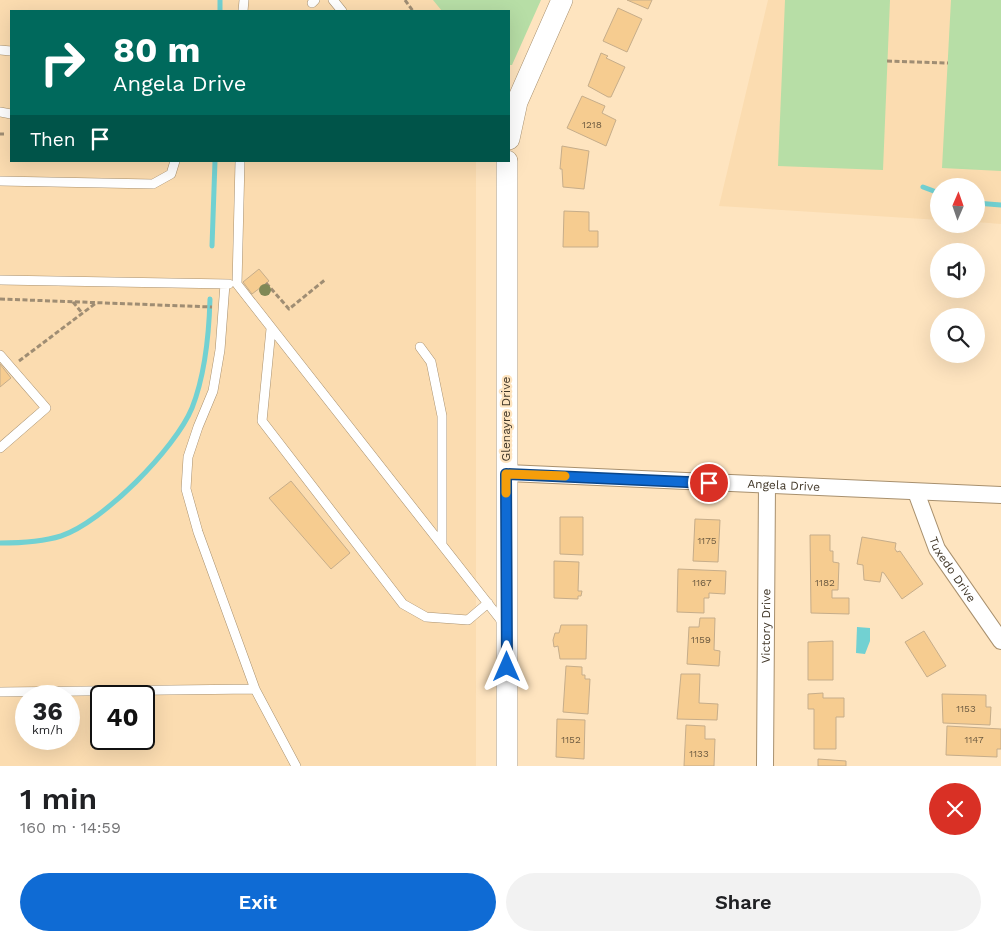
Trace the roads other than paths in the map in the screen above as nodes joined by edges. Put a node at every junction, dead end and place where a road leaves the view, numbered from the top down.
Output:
1 (333, 0) edge
2 (562, 0) edge
3 (341, 10) edge
4 (513, 104) edge
5 (510, 130) edge
6 (175, 162) edge
7 (240, 162) edge
8 (507, 162) edge
9 (0, 181) edge
10 (0, 280) edge
11 (225, 284) junction
12 (237, 284) junction
13 (271, 329) junction
14 (420, 347) dead end
15 (0, 355) edge
16 (0, 448) edge
17 (506, 474) junction
18 (767, 485) junction
19 (916, 492) junction
20 (1001, 495) edge
21 (442, 545) junction
22 (488, 603) junction
23 (506, 627) junction
24 (1001, 641) edge
25 (255, 689) junction
26 (0, 692) edge
27 (296, 766) edge
28 (507, 766) edge
29 (765, 766) edge

1 - 3 lane
2 - 4 street
4 - 5 street
6 - 9 lane
7 - 12 lane
8 - 17 street, Glenayre Drive
10 - 11 lane
11 - 12 lane
11 - 25 lane
12 - 13 lane
13 - 21 lane
13 - 22 lane
14 - 21 lane
15 - 16 lane
17 - 18 street, Angela Drive
17 - 23 street, Glenayre Drive
18 - 19 street, Angela Drive
18 - 29 street, Victory Drive
19 - 20 street, Angela Drive
19 - 24 street, Tuxedo Drive
21 - 22 lane
22 - 23 lane
23 - 28 street, Glenayre Drive
25 - 26 lane
25 - 27 lane

